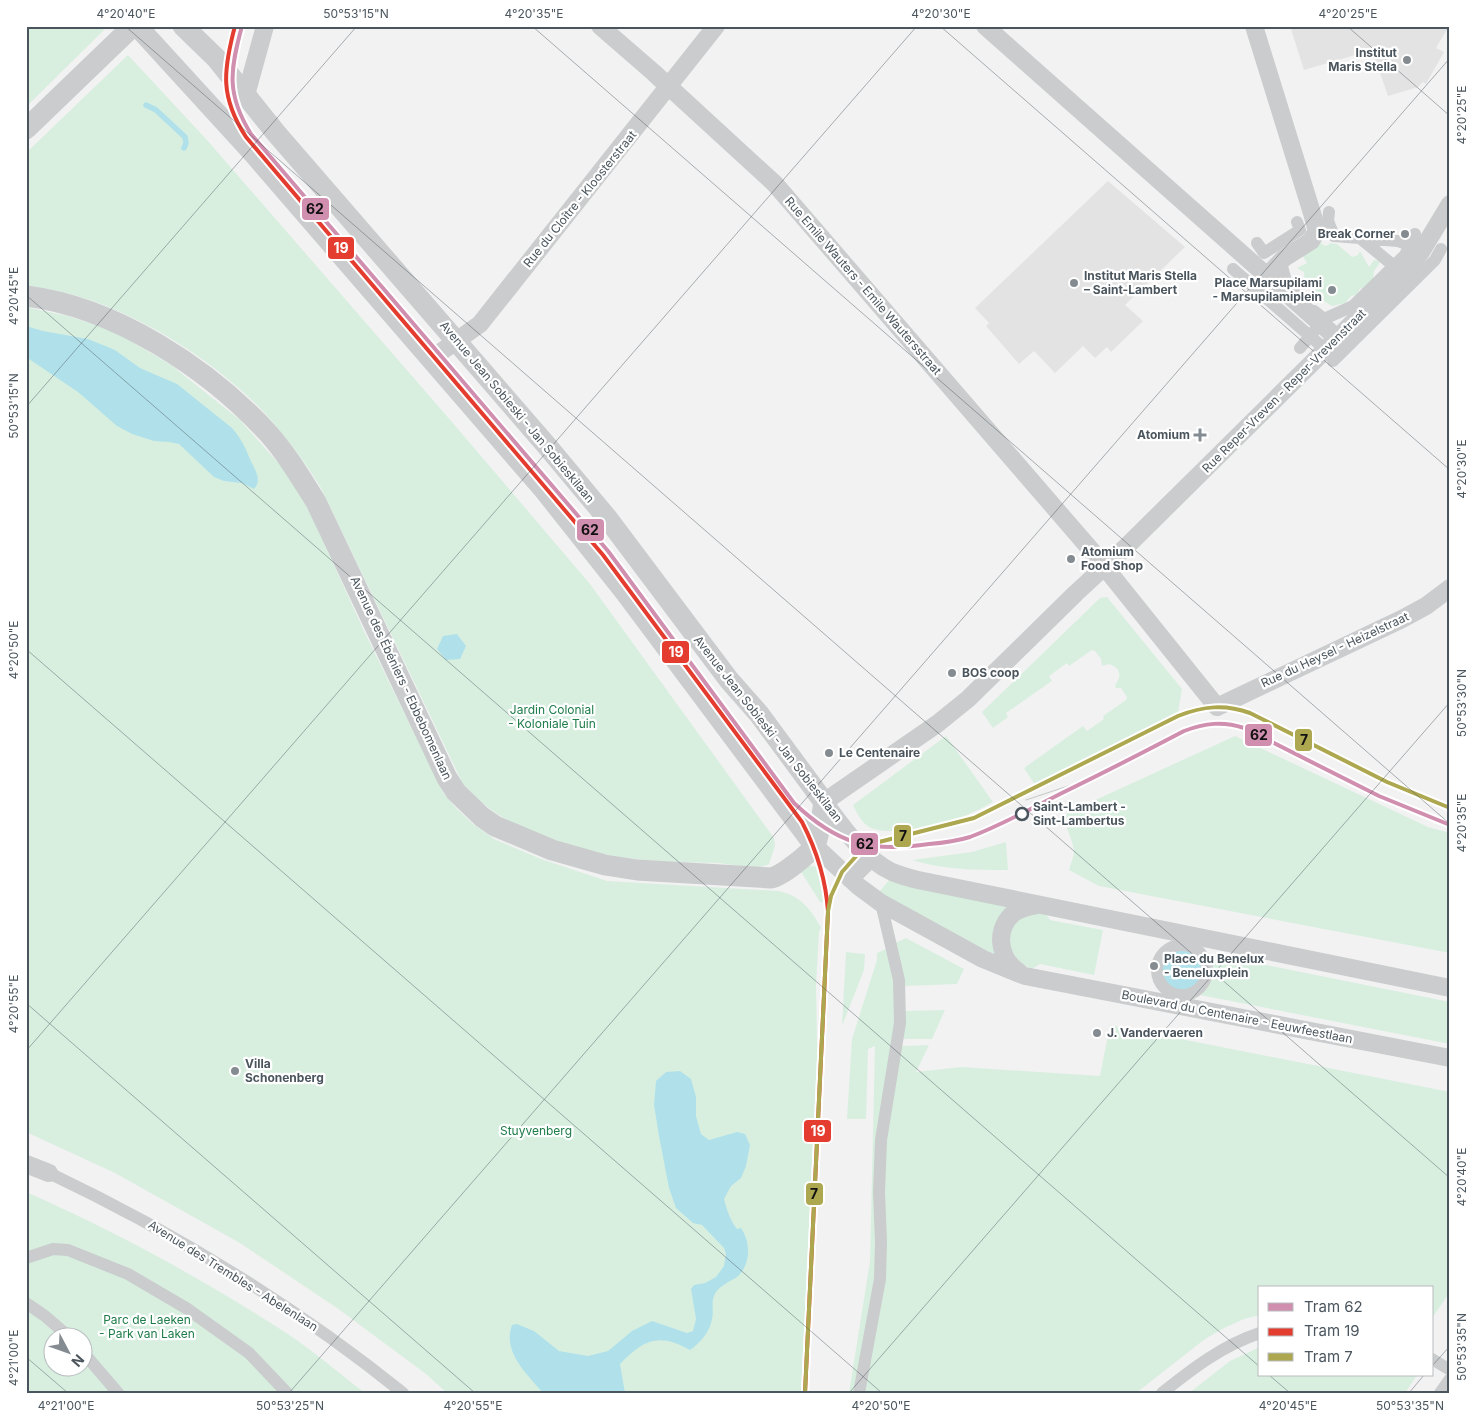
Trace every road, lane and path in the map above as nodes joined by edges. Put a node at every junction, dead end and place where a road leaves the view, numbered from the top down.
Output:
1 (133, 26) edge
2 (137, 26) edge
3 (183, 26) edge
4 (265, 26) edge
5 (600, 26) edge
6 (716, 26) edge
7 (985, 26) edge
8 (1254, 26) edge
9 (669, 87) junction
10 (246, 95) junction
11 (26, 130) edge
12 (1450, 204) edge
13 (1327, 219) dead end
14 (1302, 227) dead end
15 (1360, 238) junction
16 (1424, 249) junction
17 (1267, 260) junction
18 (1394, 266) junction
19 (1242, 272) dead end
20 (26, 296) edge
21 (1337, 338) junction
22 (456, 341) junction
23 (1300, 348) dead end
24 (431, 359) junction
25 (1332, 359) dead end
26 (1104, 567) junction
27 (1450, 588) edge
28 (1217, 707) joint
29 (824, 802) junction
30 (814, 845) junction
31 (872, 858) junction
32 (850, 879) junction
33 (881, 903) junction
34 (1040, 904) junction
35 (1025, 976) junction
36 (1450, 988) edge
37 (1177, 997) joint
38 (1450, 1058) edge
39 (26, 1164) edge
40 (49, 1173) joint
41 (26, 1258) edge
42 (26, 1303) edge
43 (56, 1326) edge
44 (1258, 1334) edge
45 (1434, 1361) edge
46 (92, 1363) edge
47 (1450, 1370) edge
48 (1450, 1379) edge
49 (118, 1393) edge
50 (288, 1393) edge
51 (403, 1393) edge
52 (859, 1393) edge
53 (1162, 1393) edge
54 (1440, 1393) edge

1 - 11 street
2 - 24 street
3 - 10 street, Avenue Jean Sobieski - Jan Sobieskilaan
4 - 10 street
5 - 9 street, Rue Emile Wauters - Emile Wautersstraat
6 - 9 street, Rue du Cloître - Kloosterstraat
7 - 17 street
8 - 17 street
9 - 22 street, Rue du Cloître - Kloosterstraat
9 - 26 street, Rue Emile Wauters - Emile Wautersstraat
10 - 22 street, Avenue Jean Sobieski - Jan Sobieskilaan
12 - 21 street, Rue Reper-Vreven - Reper-Vrevenstraat
13 - 15 street
14 - 17 street
15 - 16 street
15 - 18 street
16 - 18 street
16 - 25 street
17 - 18 street
17 - 21 street
19 - 23 street
20 - 30 street, Avenue des Ébéniers - Ebbebomenlaan
21 - 26 street, Rue Reper-Vreven - Reper-Vrevenstraat
22 - 24 street, Rue du Cloître - Kloosterstraat
22 - 29 street, Avenue Jean Sobieski - Jan Sobieskilaan
24 - 30 street
26 - 28 street, Rue Emile Wauters - Emile Wautersstraat
26 - 29 street, Rue Reper-Vreven - Reper-Vrevenstraat
27 - 28 street, Rue du Heysel - Heizelstraat
29 - 30 street
29 - 31 street, Avenue Jean Sobieski - Jan Sobieskilaan
30 - 32 street
31 - 32 street
31 - 34 street
32 - 33 street
33 - 35 street, Boulevard du Centenaire - Eeuwfeestlaan
33 - 52 street
34 - 35 street
34 - 36 street
35 - 38 street, Boulevard du Centenaire - Eeuwfeestlaan
37 - 37 street
39 - 40 street, Avenue des Trembles - Abelenlaan
40 - 51 street, Avenue des Trembles - Abelenlaan
41 - 50 street
42 - 43 street
44 - 53 street
45 - 47 street
46 - 49 street
48 - 54 street

